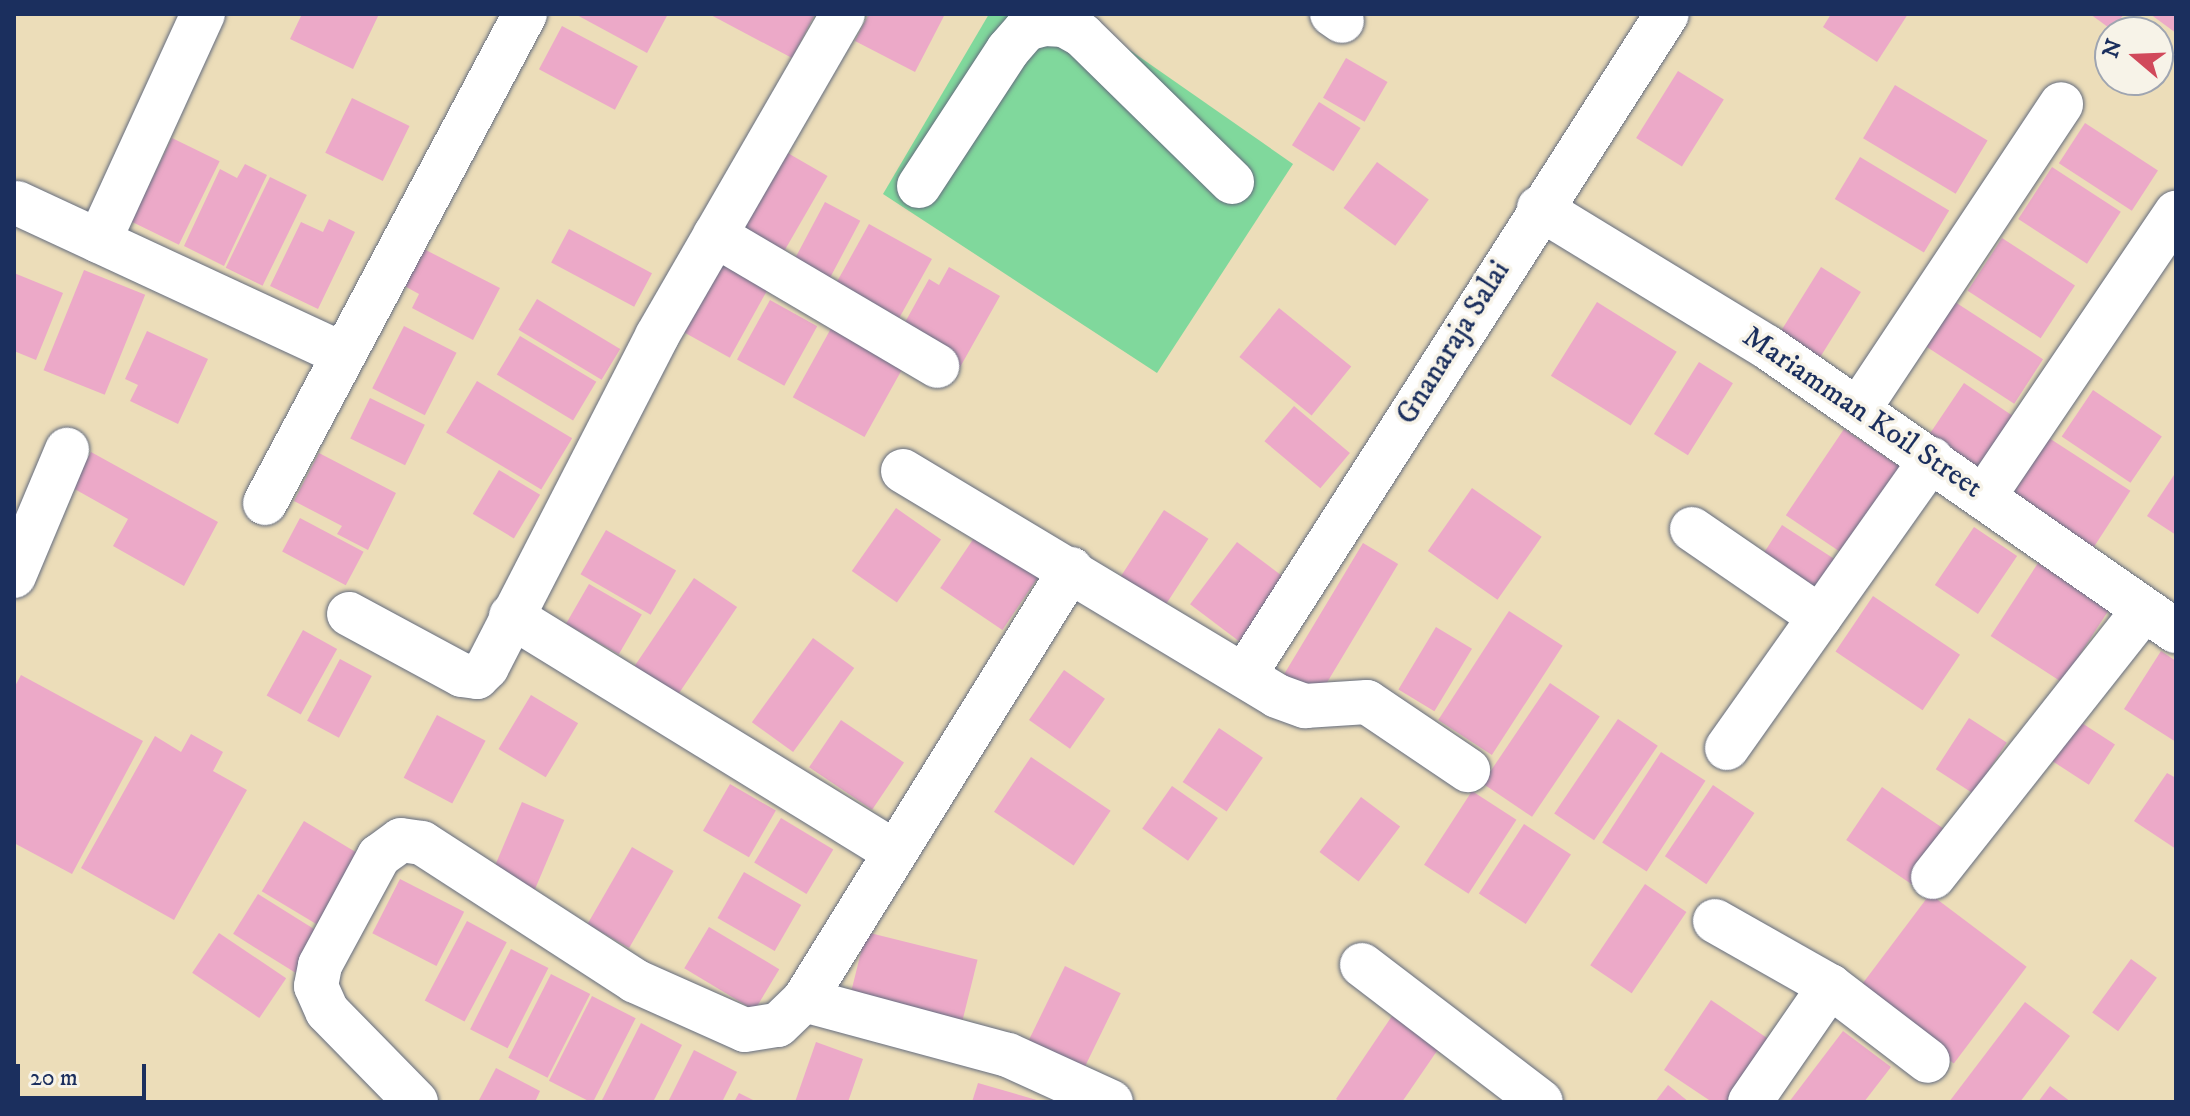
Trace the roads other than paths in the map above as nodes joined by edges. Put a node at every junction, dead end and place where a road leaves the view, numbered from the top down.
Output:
1 (203, 14) edge
2 (843, 14) edge
3 (1667, 14) edge
4 (511, 19) edge
5 (1068, 19) edge
6 (2061, 104) dead end
7 (1232, 182) dead end
8 (919, 186) dead end
9 (17, 203) dead end
10 (1539, 208) junction
11 (2176, 213) edge
12 (715, 235) junction
13 (99, 241) junction
14 (343, 354) junction
15 (937, 366) dead end
16 (1858, 410) junction
17 (67, 450) dead end
18 (1932, 459) junction
19 (903, 471) dead end
20 (1985, 495) junction
21 (265, 503) dead end
22 (1692, 529) dead end
23 (1071, 569) junction
24 (14, 576) edge
25 (349, 614) dead end
26 (511, 616) junction
27 (1820, 617) junction
28 (2160, 620) edge
29 (1245, 674) junction
30 (1727, 748) dead end
31 (1468, 770) dead end
32 (894, 852) junction
33 (1933, 877) dead end
34 (1715, 921) dead end
35 (1362, 965) dead end
36 (1830, 986) junction
37 (804, 1000) junction
38 (1928, 1061) dead end
39 (416, 1102) edge
40 (1111, 1102) edge
41 (1541, 1102) edge
42 (1750, 1102) edge

1 - 13 street
2 - 12 street
3 - 10 street, Gnanaraja Salai
4 - 14 street
5 - 7 street
5 - 8 street
6 - 16 street
9 - 13 street
10 - 16 street, Mariamman Koil Street
10 - 29 street, Gnanaraja Salai
11 - 20 street
12 - 15 street
12 - 26 street
13 - 14 street
14 - 21 street
16 - 18 street, Mariamman Koil Street
17 - 24 street
18 - 20 street, Mariamman Koil Street
18 - 27 street
19 - 23 street
20 - 28 street, Mariamman Koil Street
22 - 27 street
23 - 29 street
23 - 32 street
25 - 26 street
26 - 32 street
27 - 30 street
28 - 33 street
29 - 31 street
32 - 37 street
34 - 36 street
35 - 41 street
36 - 38 street
36 - 42 street
37 - 39 street
37 - 40 street

